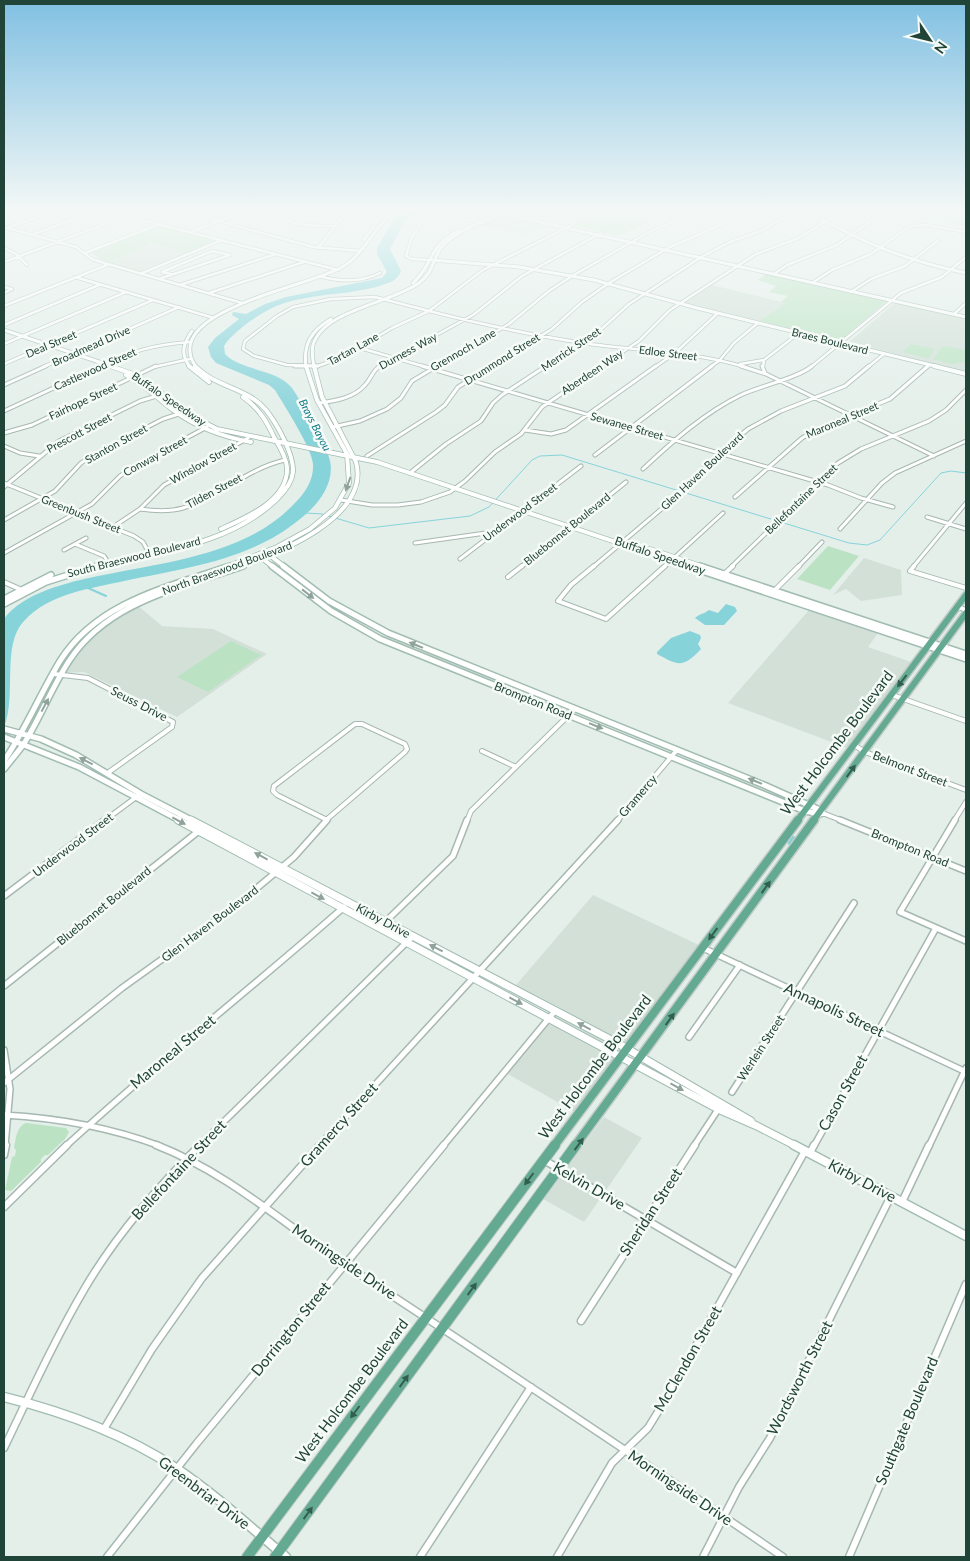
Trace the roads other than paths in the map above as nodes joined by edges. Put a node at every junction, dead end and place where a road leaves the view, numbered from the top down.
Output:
1 (60, 284) edge
2 (100, 284) joint
3 (176, 284) edge
4 (184, 284) edge
5 (239, 284) edge
6 (300, 284) edge
7 (414, 284) edge
8 (466, 284) edge
9 (513, 284) edge
10 (560, 284) edge
11 (608, 284) edge
12 (612, 284) edge
13 (659, 284) edge
14 (709, 284) edge
15 (822, 284) edge
16 (863, 284) edge
17 (923, 284) edge
18 (180, 285) junction
19 (4, 287) edge
20 (853, 290) junction
21 (126, 292) junction
22 (4, 293) edge
23 (645, 293) junction
24 (208, 294) junction
25 (384, 299) junction
26 (152, 300) junction
27 (893, 300) junction
28 (241, 303) junction
29 (680, 303) junction
30 (966, 303) edge
31 (4, 306) edge
32 (178, 307) junction
33 (428, 312) junction
34 (718, 313) junction
35 (955, 313) junction
36 (966, 316) edge
37 (212, 317) junction
38 (463, 321) junction
39 (758, 323) junction
40 (4, 325) edge
41 (318, 328) junction
42 (324, 328) junction
43 (500, 329) junction
44 (4, 332) edge
45 (799, 333) junction
46 (22, 336) junction
47 (540, 336) junction
48 (17, 338) junction
49 (185, 342) junction
50 (190, 342) junction
51 (583, 343) junction
52 (841, 343) junction
53 (4, 344) edge
54 (46, 346) junction
55 (360, 348) junction
56 (627, 348) junction
57 (675, 353) junction
58 (884, 354) junction
59 (72, 355) junction
60 (395, 358) junction
61 (190, 359) junction
62 (184, 360) junction
63 (764, 360) junction
64 (719, 361) junction
65 (731, 363) junction
66 (4, 364) edge
67 (105, 364) junction
68 (929, 365) junction
69 (100, 366) junction
70 (306, 367) junction
71 (314, 367) junction
72 (432, 368) junction
73 (766, 374) junction
74 (966, 374) edge
75 (136, 376) junction
76 (132, 378) junction
77 (469, 380) junction
78 (778, 381) junction
79 (4, 385) edge
80 (966, 390) edge
81 (507, 391) junction
82 (163, 394) junction
83 (157, 396) junction
84 (814, 398) junction
85 (326, 402) junction
86 (319, 403) junction
87 (547, 403) junction
88 (4, 411) edge
89 (185, 412) junction
90 (178, 414) junction
91 (588, 415) junction
92 (851, 416) junction
93 (209, 426) junction
94 (339, 426) junction
95 (333, 427) junction
96 (631, 427) junction
97 (204, 429) junction
98 (525, 430) junction
99 (4, 433) edge
100 (274, 436) junction
101 (893, 436) junction
102 (248, 438) junction
103 (265, 440) junction
104 (674, 440) junction
105 (243, 441) junction
106 (966, 442) edge
107 (278, 444) junction
108 (284, 444) junction
109 (4, 446) edge
110 (343, 446) junction
111 (300, 447) junction
112 (288, 452) junction
113 (332, 452) junction
114 (720, 453) junction
115 (347, 454) junction
116 (353, 455) junction
117 (595, 455) dead end
118 (39, 456) junction
119 (934, 456) junction
120 (367, 458) junction
121 (285, 460) junction
122 (357, 464) junction
123 (581, 466) dead end
124 (768, 468) junction
125 (643, 469) dead end
126 (412, 471) junction
127 (626, 482) dead end
128 (818, 482) junction
129 (6, 484) edge
130 (4, 487) edge
131 (458, 487) junction
132 (735, 497) dead end
133 (44, 499) junction
134 (342, 500) junction
135 (867, 500) junction
136 (348, 501) junction
137 (966, 503) edge
138 (893, 507) dead end
139 (140, 509) junction
140 (525, 509) junction
141 (78, 512) junction
142 (335, 512) junction
143 (723, 513) dead end
144 (927, 517) dead end
145 (327, 519) junction
146 (4, 520) edge
147 (949, 524) junction
148 (572, 525) junction
149 (113, 527) junction
150 (840, 529) dead end
151 (966, 529) edge
152 (495, 531) junction
153 (86, 538) dead end
154 (622, 541) junction
155 (822, 542) dead end
156 (415, 543) dead end
157 (75, 544) junction
158 (64, 550) dead end
159 (4, 553) edge
160 (150, 553) junction
161 (270, 554) junction
162 (263, 555) junction
163 (673, 558) junction
164 (106, 559) junction
165 (460, 560) dead end
166 (723, 575) junction
167 (508, 577) dead end
168 (302, 580) junction
169 (4, 582) edge
170 (294, 583) junction
171 (178, 585) junction
172 (966, 588) edge
173 (23, 590) junction
174 (775, 590) junction
175 (966, 595) edge
176 (4, 599) edge
177 (4, 604) edge
178 (340, 607) junction
179 (958, 607) junction
180 (330, 611) junction
181 (966, 611) edge
182 (848, 614) junction
183 (840, 617) junction
184 (79, 636) junction
185 (86, 638) junction
186 (930, 644) junction
187 (941, 648) junction
188 (966, 654) edge
189 (966, 659) edge
190 (481, 672) junction
191 (54, 674) junction
192 (61, 675) junction
193 (475, 677) junction
194 (892, 695) junction
195 (904, 699) junction
196 (574, 710) junction
197 (569, 715) junction
198 (966, 721) edge
199 (4, 728) edge
200 (26, 734) junction
201 (6, 738) edge
202 (21, 742) junction
203 (854, 745) junction
204 (677, 750) junction
205 (482, 751) dead end
206 (865, 752) junction
207 (672, 757) junction
208 (4, 761) edge
209 (516, 766) junction
210 (79, 768) junction
211 (4, 769) edge
212 (109, 772) junction
213 (731, 772) junction
214 (725, 778) junction
215 (966, 790) edge
216 (141, 794) junction
217 (136, 798) junction
218 (966, 802) edge
219 (810, 804) junction
220 (805, 811) junction
221 (822, 813) junction
222 (327, 820) junction
223 (204, 826) junction
224 (198, 832) junction
225 (599, 841) joint
226 (933, 858) junction
227 (282, 867) junction
228 (966, 871) edge
229 (275, 873) junction
230 (4, 896) edge
231 (349, 902) junction
232 (854, 903) dead end
233 (342, 909) junction
234 (385, 922) junction
235 (379, 928) junction
236 (936, 928) junction
237 (413, 936) junction
238 (966, 941) edge
239 (406, 943) junction
240 (702, 948) junction
241 (717, 954) junction
242 (740, 965) junction
243 (479, 971) junction
244 (473, 978) junction
245 (4, 986) edge
246 (797, 992) junction
247 (555, 1011) junction
248 (549, 1018) junction
249 (878, 1031) junction
250 (689, 1038) dead end
251 (4, 1050) edge
252 (624, 1053) junction
253 (639, 1061) junction
254 (966, 1070) edge
255 (10, 1078) junction
256 (4, 1083) edge
257 (732, 1092) dead end
258 (720, 1106) junction
259 (7, 1115) edge
260 (90, 1124) junction
261 (808, 1152) junction
262 (4, 1155) edge
263 (187, 1158) junction
264 (543, 1160) junction
265 (560, 1169) junction
266 (891, 1196) junction
267 (902, 1202) junction
268 (4, 1207) edge
269 (264, 1207) junction
270 (646, 1220) junction
271 (966, 1236) edge
272 (344, 1265) junction
273 (737, 1273) junction
274 (966, 1284) edge
275 (426, 1317) junction
276 (581, 1321) dead end
277 (443, 1328) junction
278 (531, 1387) junction
279 (4, 1397) edge
280 (25, 1402) junction
281 (104, 1429) junction
282 (4, 1448) edge
283 (624, 1450) junction
284 (177, 1469) junction
285 (724, 1517) junction
286 (262, 1538) junction
287 (280, 1555) edge
288 (106, 1557) edge
289 (247, 1557) edge
290 (420, 1557) edge
291 (557, 1557) edge
292 (703, 1557) edge
293 (783, 1557) edge
294 (848, 1557) edge

1 - 31 street
2 - 21 street
2 - 40 street
3 - 18 street
4 - 18 street
5 - 24 street
6 - 28 main road
7 - 25 main road, North Braeswood Boulevard
8 - 33 street, Tartan Lane
9 - 38 street, Durness Way
10 - 43 street, Grennoch Lane
11 - 47 street, Drummond Street
12 - 23 main road, Braes Boulevard
13 - 23 street, Merrick Street
14 - 29 street, Aberdeen Way
15 - 20 main road
16 - 20 street
17 - 27 street
18 - 24 street
19 - 22 street
20 - 27 main road
21 - 26 street
21 - 46 street
23 - 29 main road, Braes Boulevard
23 - 51 street, Merrick Street
24 - 28 street
25 - 33 street, Edloe Street
25 - 41 main road, North Braeswood Boulevard
25 - 42 main road, North Braeswood Boulevard
25 - 70 street, Edloe Street
26 - 32 street
26 - 54 street, Deal Street
27 - 35 main road
27 - 52 street
28 - 37 main road
29 - 34 main road, Braes Boulevard
29 - 56 street, Aberdeen Way
30 - 35 street
32 - 37 street
32 - 59 street, Broadmead Drive
33 - 38 street, Edloe Street
33 - 55 street, Tartan Lane
34 - 39 main road, Braes Boulevard
34 - 57 street
35 - 36 main road
37 - 49 main road
37 - 50 main road
38 - 43 street, Edloe Street
38 - 60 street, Durness Way
39 - 45 main road, Braes Boulevard
39 - 64 street
41 - 42 main road
41 - 70 main road, North Braeswood Boulevard
42 - 71 main road
43 - 47 street, Edloe Street
43 - 72 street, Grennoch Lane
44 - 46 main road, Buffalo Speedway
44 - 48 main road, Buffalo Speedway
45 - 52 main road, Braes Boulevard
45 - 63 street
46 - 48 street
46 - 54 main road, Buffalo Speedway
47 - 51 street, Edloe Street
47 - 77 street, Drummond Street
48 - 53 street
48 - 54 main road, Buffalo Speedway
49 - 50 street, Castlewood Street
49 - 62 main road
49 - 67 street, Castlewood Street
50 - 61 main road
51 - 56 street, Edloe Street
51 - 81 street, Merrick Street
52 - 58 main road, Braes Boulevard
52 - 78 street
54 - 59 main road, Buffalo Speedway
54 - 66 street, Deal Street
55 - 60 street, Sewanee Street
55 - 71 street, Tartan Lane
56 - 57 street, Edloe Street
56 - 87 street, Aberdeen Way
57 - 64 street, Edloe Street
57 - 91 street
58 - 68 main road, Braes Boulevard
58 - 84 street, Glen Haven Boulevard
59 - 67 main road, Buffalo Speedway
59 - 69 main road, Buffalo Speedway
59 - 79 street, Broadmead Drive
60 - 72 street, Sewanee Street
60 - 85 street, Durness Way
61 - 62 street, Fairhope Street
61 - 108 main road, South Braeswood Boulevard
62 - 75 street, Fairhope Street
62 - 100 main road, South Braeswood Boulevard
63 - 65 street
63 - 73 street
64 - 65 street, Edloe Street
64 - 96 street
65 - 73 street, Edloe Street
67 - 69 street, Castlewood Street
67 - 75 main road, Buffalo Speedway
68 - 74 main road, Braes Boulevard
68 - 92 street, Maroneal Street
69 - 76 main road, Buffalo Speedway
69 - 88 street, Castlewood Street
70 - 71 street, Tartan Lane
70 - 86 main road, North Braeswood Boulevard
71 - 85 main road
72 - 77 street, Sewanee Street
72 - 94 street, Grennoch Lane
73 - 78 street, Edloe Street
75 - 76 street, Fairhope Street
75 - 82 main road, Buffalo Speedway
76 - 83 main road, Buffalo Speedway
76 - 99 street, Fairhope Street
77 - 81 street, Sewanee Street
77 - 120 street, Drummond Street
78 - 84 street, Edloe Street
78 - 104 street
80 - 101 street, Bellefontaine Street
81 - 87 street, Sewanee Street
81 - 126 street, Merrick Street
82 - 83 street, Prescott Street
82 - 89 main road, Buffalo Speedway
83 - 90 main road, Buffalo Speedway
83 - 118 street, Prescott Street
84 - 92 street, Edloe Street
84 - 114 street, Glen Haven Boulevard
85 - 86 street, Durness Way
85 - 94 main road
86 - 95 main road, North Braeswood Boulevard
87 - 91 street, Sewanee Street
87 - 98 street, Aberdeen Way
89 - 90 street, Stanton Street
89 - 93 main road, Buffalo Speedway
90 - 97 main road, Buffalo Speedway
90 - 133 street, Stanton Street
91 - 96 street, Sewanee Street
91 - 98 street
92 - 101 street, Edloe Street
92 - 124 street, Maroneal Street
93 - 97 street, Conway Street
93 - 102 main road, Buffalo Speedway
94 - 95 street, Grennoch Lane
94 - 116 main road
95 - 110 main road, North Braeswood Boulevard
96 - 104 street, Sewanee Street
96 - 117 street
97 - 105 main road, Buffalo Speedway
97 - 141 street, Conway Street
98 - 131 street, Aberdeen Way
100 - 103 main road
100 - 107 main road, South Braeswood Boulevard
101 - 119 street, Edloe Street
101 - 128 street, Bellefontaine Street
102 - 103 main road, Buffalo Speedway
102 - 105 street, Winslow Street
103 - 107 main road, Buffalo Speedway
104 - 114 street, Sewanee Street
104 - 125 street
105 - 107 main road, Buffalo Speedway
105 - 139 street, Winslow Street
106 - 119 street
107 - 108 main road, Buffalo Speedway
107 - 121 main road, South Braeswood Boulevard
108 - 111 main road, Buffalo Speedway
108 - 112 main road, South Braeswood Boulevard
109 - 118 street
110 - 113 main road
110 - 115 main road, North Braeswood Boulevard
111 - 112 main road
111 - 113 main road, Buffalo Speedway
112 - 160 main road, South Braeswood Boulevard
113 - 115 main road, Buffalo Speedway
114 - 124 street, Sewanee Street
114 - 154 street, Glen Haven Boulevard
115 - 116 main road, Buffalo Speedway
115 -> 134 main road, North Braeswood Boulevard
116 - 120 main road, Buffalo Speedway
116 - 122 main road
118 - 129 street, Prescott Street
119 - 135 street
120 - 122 main road
120 - 126 main road, Buffalo Speedway
121 - 139 street, Tilden Street
121 - 160 main road, South Braeswood Boulevard
122 - 136 main road, North Braeswood Boulevard
123 - 140 street, Underwood Street
124 - 128 street, Sewanee Street
124 - 132 street, Maroneal Street
126 - 131 main road, Buffalo Speedway
127 - 148 street, Bluebonnet Boulevard
128 - 135 street, Sewanee Street
128 - 166 street, Bellefontaine Street
129 - 130 street, Prescott Street
129 - 133 street, Greenbush Street
131 - 136 street, Aberdeen Way
131 - 140 main road, Buffalo Speedway
133 - 141 street, Greenbush Street
133 - 146 street, Stanton Street
134 - 136 street, Aberdeen Way
134 - 142 main road, North Braeswood Boulevard
135 - 138 street, Sewanee Street
135 - 150 street
136 - 142 main road, North Braeswood Boulevard
137 - 147 street
139 - 149 street, Winslow Street
140 - 148 main road, Buffalo Speedway
140 - 152 street, Underwood Street
141 - 149 street, Greenbush Street
141 - 159 street, Conway Street
142 - 145 main road, North Braeswood Boulevard
143 - 163 street
144 - 147 street
145 - 161 main road, North Braeswood Boulevard
145 - 162 main road, North Braeswood Boulevard
147 - 151 street
147 - 172 street
148 - 154 main road, Buffalo Speedway
148 - 167 street, Bluebonnet Boulevard
149 - 160 street, Greenbush Street
152 - 156 street
152 - 165 street, Underwood Street
153 - 157 street
154 - 163 main road, Buffalo Speedway
154 - 163 street, Glen Haven Boulevard
155 - 174 street
157 - 158 street
157 - 164 street
160 - 164 main road, South Braeswood Boulevard
160 - 173 main road, South Braeswood Boulevard
161 - 162 main road
161 - 168 main road, Brompton Road
162 - 170 main road, Brompton Road
162 - 171 main road, North Braeswood Boulevard
163 - 166 main road, Buffalo Speedway
164 - 173 main road, South Braeswood Boulevard
166 - 174 main road, Buffalo Speedway
166 - 183 main road, Buffalo Speedway
168 - 170 main road
168 - 178 main road, Brompton Road
169 - 173 street
170 -> 180 main road, Brompton Road
171 - 184 main road, North Braeswood Boulevard
171 - 185 main road, North Braeswood Boulevard
173 - 176 main road, South Braeswood Boulevard
173 - 177 main road, South Braeswood Boulevard
174 - 182 main road, Buffalo Speedway
175 - 179 main road, West Holcombe Boulevard
178 - 180 main road
190 -> 178 main road, Brompton Road
179 - 181 street
179 - 186 main road, West Holcombe Boulevard
180 - 193 main road, Brompton Road
181 - 187 main road, West Holcombe Boulevard
182 - 183 main road
182 - 186 main road, Buffalo Speedway
183 - 186 main road, Buffalo Speedway
184 - 185 main road
184 - 191 main road, North Braeswood Boulevard
185 - 192 main road, North Braeswood Boulevard
186 - 187 main road, Buffalo Speedway
186 -> 194 main road, West Holcombe Boulevard
187 - 188 main road, Buffalo Speedway
187 - 189 main road, Buffalo Speedway
187 - 195 main road, West Holcombe Boulevard
190 - 193 main road
190 - 196 main road, Brompton Road
191 - 192 street, Seuss Drive
191 - 200 main road, North Braeswood Boulevard
200 -> 192 main road, North Braeswood Boulevard
192 - 212 street, Seuss Drive
193 - 197 main road, Brompton Road
194 - 195 street
194 - 203 main road, West Holcombe Boulevard
195 - 198 street
195 - 206 main road, West Holcombe Boulevard
196 - 197 street
196 - 204 main road, Brompton Road
197 -> 207 main road, Brompton Road
197 - 209 street
199 - 200 main road, Kirby Drive
200 - 202 main road, North Braeswood Boulevard
212 -> 200 main road, Kirby Drive
201 - 202 main road, Kirby Drive
202 - 208 main road, North Braeswood Boulevard
202 - 210 main road, Kirby Drive
202 - 211 main road, North Braeswood Boulevard
203 - 206 street, Belmont Street
203 - 219 main road, West Holcombe Boulevard
204 - 207 street, Gramercy
204 - 213 main road, Brompton Road
205 - 209 street
206 - 215 street, Belmont Street
221 -> 206 main road, West Holcombe Boulevard
207 - 214 main road, Brompton Road
207 - 225 street, Gramercy
209 - 234 street
210 - 212 main road
210 - 217 main road, Kirby Drive
212 - 216 main road, Kirby Drive
213 - 214 main road
219 -> 213 main road, Brompton Road
214 - 220 main road, Brompton Road
216 - 217 street, Underwood Street
216 - 223 main road, Kirby Drive
217 -> 224 main road, Kirby Drive
217 - 230 street, Underwood Street
218 - 226 street
219 - 220 main road, West Holcombe Boulevard
219 - 221 main road, Brompton Road
220 - 221 main road, Brompton Road
220 -> 240 main road, West Holcombe Boulevard
221 - 226 street, Brompton Road
241 -> 221 main road, West Holcombe Boulevard
222 - 222 street, Glen Haven Boulevard
222 - 227 street, Glen Haven Boulevard
223 - 224 street, Bluebonnet Boulevard
227 -> 223 main road, Kirby Drive
224 - 229 main road, Kirby Drive
224 - 245 street, Bluebonnet Boulevard
225 - 243 street, Gramercy Street
226 - 228 street, Brompton Road
226 - 236 street
227 - 229 street, Glen Haven Boulevard
227 - 231 main road, Kirby Drive
229 -> 233 main road, Kirby Drive
229 - 255 street, Glen Haven Boulevard
231 - 233 street, Maroneal Street
231 - 234 main road, Kirby Drive
232 - 246 street, Werlein Street
233 - 235 main road, Kirby Drive
233 - 260 street, Maroneal Street
234 - 235 street
234 - 237 main road, Kirby Drive
235 - 239 main road, Kirby Drive
236 - 238 street
236 - 249 street, Cason Street
237 - 239 street, Bellefontaine Street
243 -> 237 main road, Kirby Drive
239 - 244 main road, Kirby Drive
239 - 263 street, Bellefontaine Street
240 - 241 street, Annapolis Street
240 - 252 main road, West Holcombe Boulevard
241 - 242 street, Annapolis Street
253 -> 241 main road, West Holcombe Boulevard
242 - 246 street, Annapolis Street
242 - 250 street
243 - 244 street, Gramercy Street
243 - 247 main road, Kirby Drive
244 -> 248 main road, Kirby Drive
244 - 269 street, Gramercy Street
246 - 249 street, Annapolis Street
246 - 257 street, Werlein Street
247 - 248 street, Dorrington Street
252 -> 247 main road, Kirby Drive
248 - 252 main road, Kirby Drive
248 - 272 street, Dorrington Street
249 - 254 street, Annapolis Street
249 - 261 street, Cason Street
251 - 255 street
252 - 253 main road, Kirby Drive
252 - 264 main road, West Holcombe Boulevard
253 - 258 main road, Kirby Drive
265 -> 253 main road, West Holcombe Boulevard
254 - 267 street
255 - 256 street, Glen Haven Boulevard
255 - 259 street
258 - 261 main road, Kirby Drive
258 - 270 street, Sheridan Street
259 - 260 street, Morningside Drive
259 - 262 street
260 - 263 street, Morningside Drive
260 - 268 street, Maroneal Street
261 - 266 main road, Kirby Drive
261 - 273 street, McClendon Street
263 - 269 street, Morningside Drive
263 - 280 street, Bellefontaine Street
264 - 265 street, Kelvin Drive
264 -> 275 main road, West Holcombe Boulevard
265 - 270 street, Kelvin Drive
277 -> 265 main road, West Holcombe Boulevard
266 - 267 main road, Kirby Drive
266 - 285 street, Wordsworth Street
267 - 271 main road, Kirby Drive
269 - 272 street, Morningside Drive
269 - 281 street, Gramercy Street
270 - 273 street, Kelvin Drive
270 - 276 street, Sheridan Street
272 - 275 street, Morningside Drive
272 - 284 street, Dorrington Street
273 - 283 street, McClendon Street
274 - 294 street, Southgate Boulevard
275 - 277 street, Morningside Drive
275 -> 286 main road, West Holcombe Boulevard
277 - 278 street, Morningside Drive
287 -> 277 main road, West Holcombe Boulevard
278 - 283 street, Morningside Drive
278 - 290 street
279 - 280 main road, Greenbriar Drive
280 - 281 main road, Greenbriar Drive
280 - 282 street, Bellefontaine Street
281 - 284 main road, Greenbriar Drive
283 - 285 street, Morningside Drive
283 - 291 street, McClendon Street
284 - 286 main road, Greenbriar Drive
284 - 288 street, Dorrington Street
285 - 292 street, Wordsworth Street
285 - 293 street, Morningside Drive
286 - 287 main road, Greenbriar Drive
286 - 289 main road, West Holcombe Boulevard

